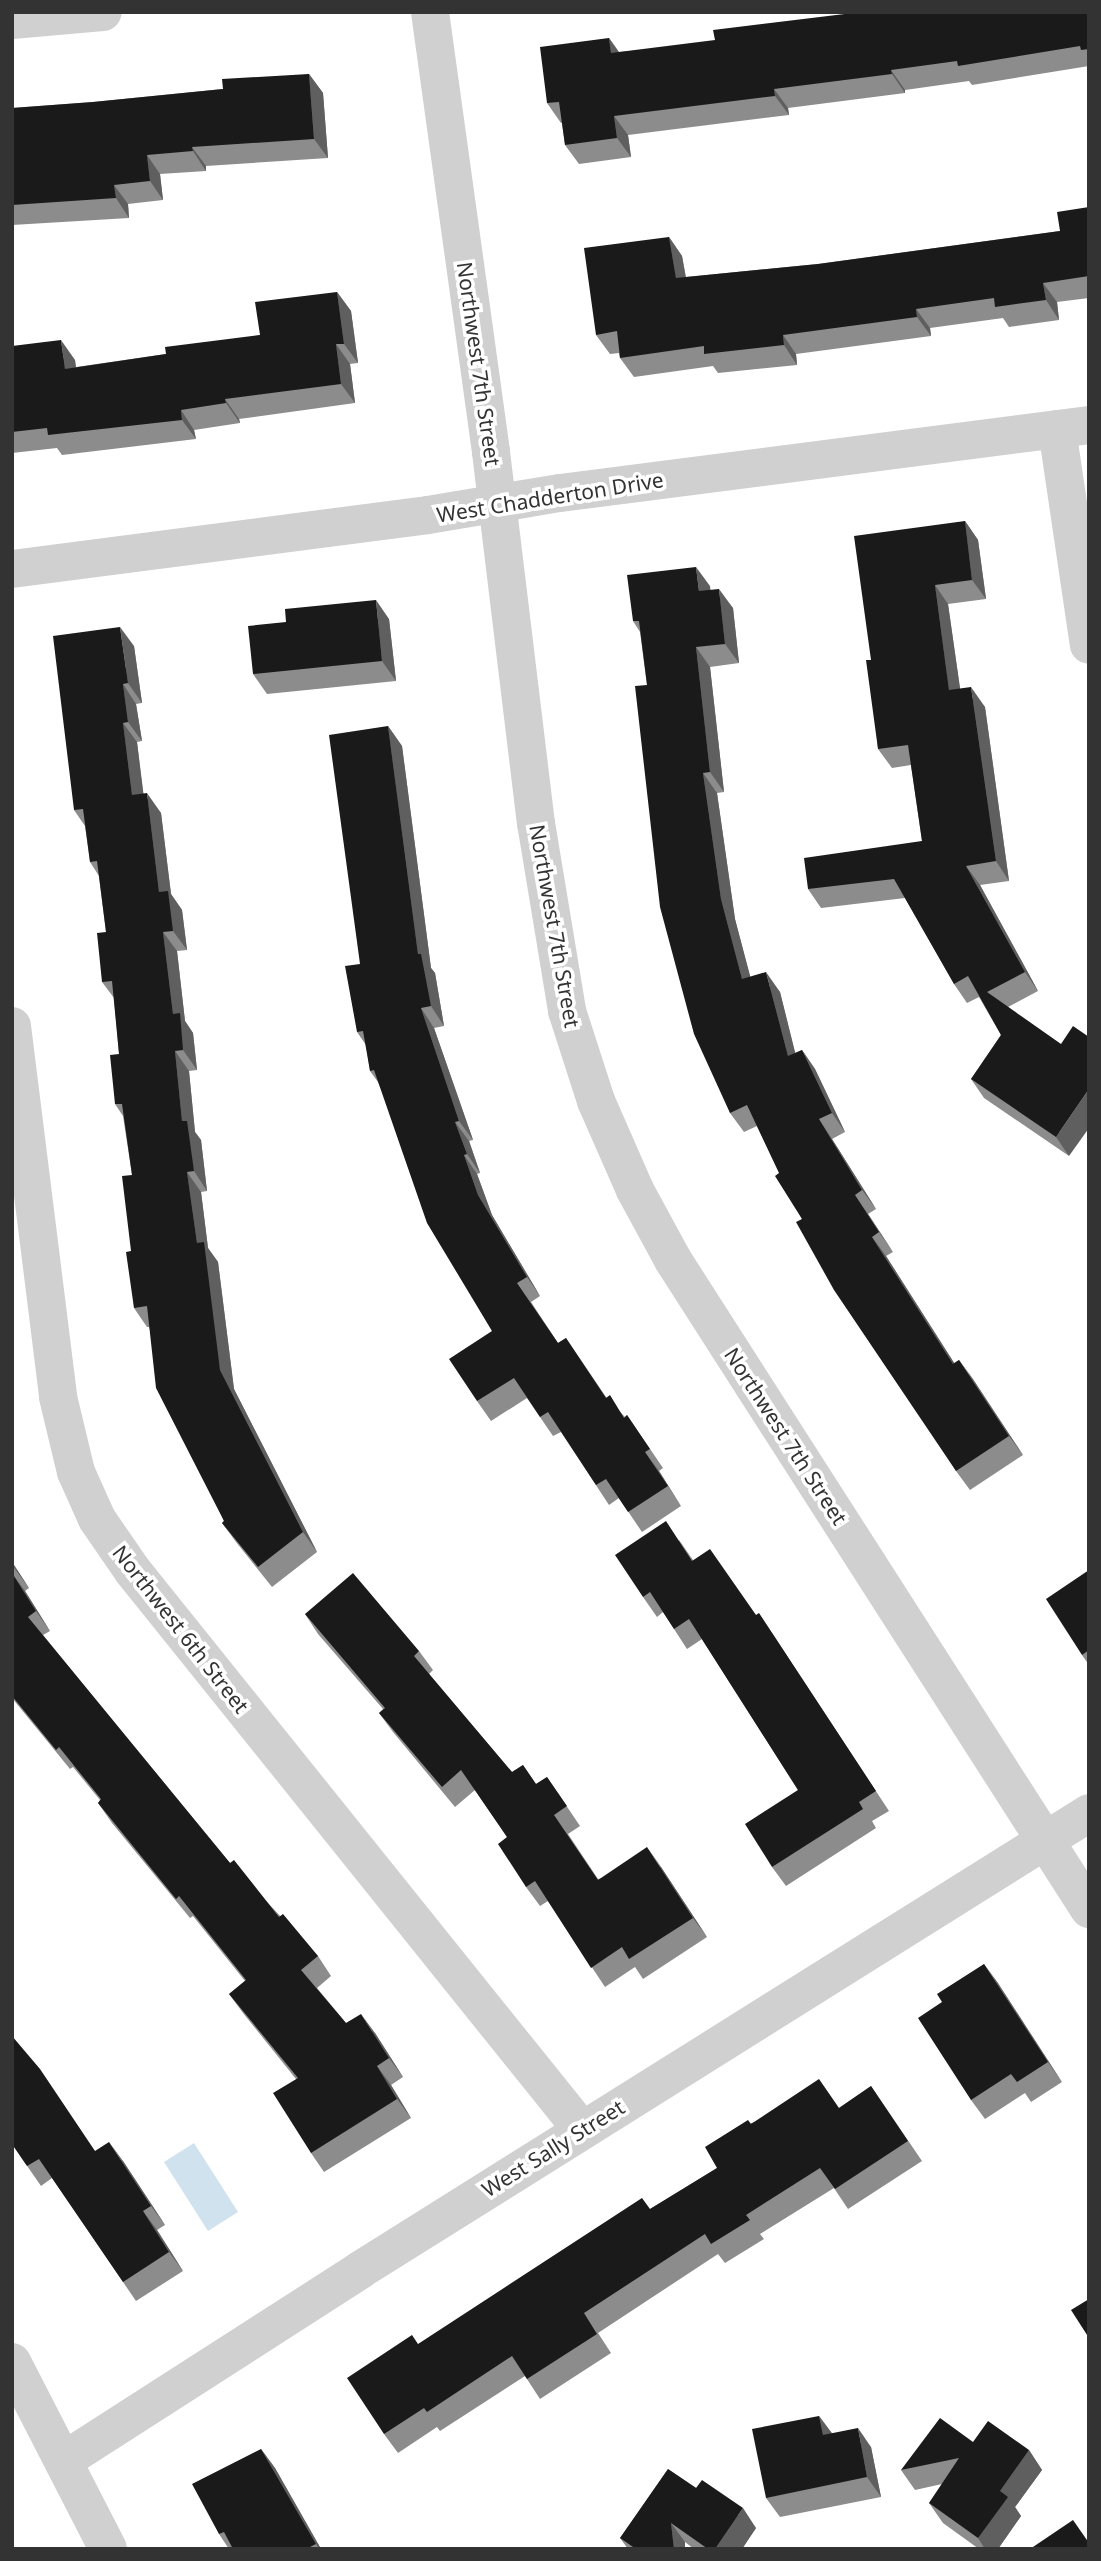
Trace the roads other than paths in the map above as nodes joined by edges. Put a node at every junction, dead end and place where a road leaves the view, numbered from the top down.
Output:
1 (103, 12) edge
2 (430, 12) edge
3 (12, 20) edge
4 (1073, 427) edge
5 (496, 504) junction
6 (12, 569) edge
7 (1089, 645) edge
8 (12, 1026) edge
9 (16, 1092) edge
10 (1089, 1813) edge
11 (1046, 1841) junction
12 (1089, 1909) edge
13 (582, 2130) junction
14 (12, 2362) edge
15 (63, 2461) junction
16 (108, 2549) edge

1 - 3 street
2 - 5 street, Northwest 7th Street
4 - 5 street, West Chadderton Drive
4 - 7 street
5 - 6 street, West Chadderton Drive
5 - 11 street, Northwest 7th Street
8 - 9 street, Northwest 6th Street
9 - 13 street, Northwest 6th Street
10 - 11 street, West Sally Street
11 - 12 street, Northwest 7th Street
11 - 13 street, West Sally Street
13 - 15 street, West Sally Street
14 - 15 street
15 - 16 street

